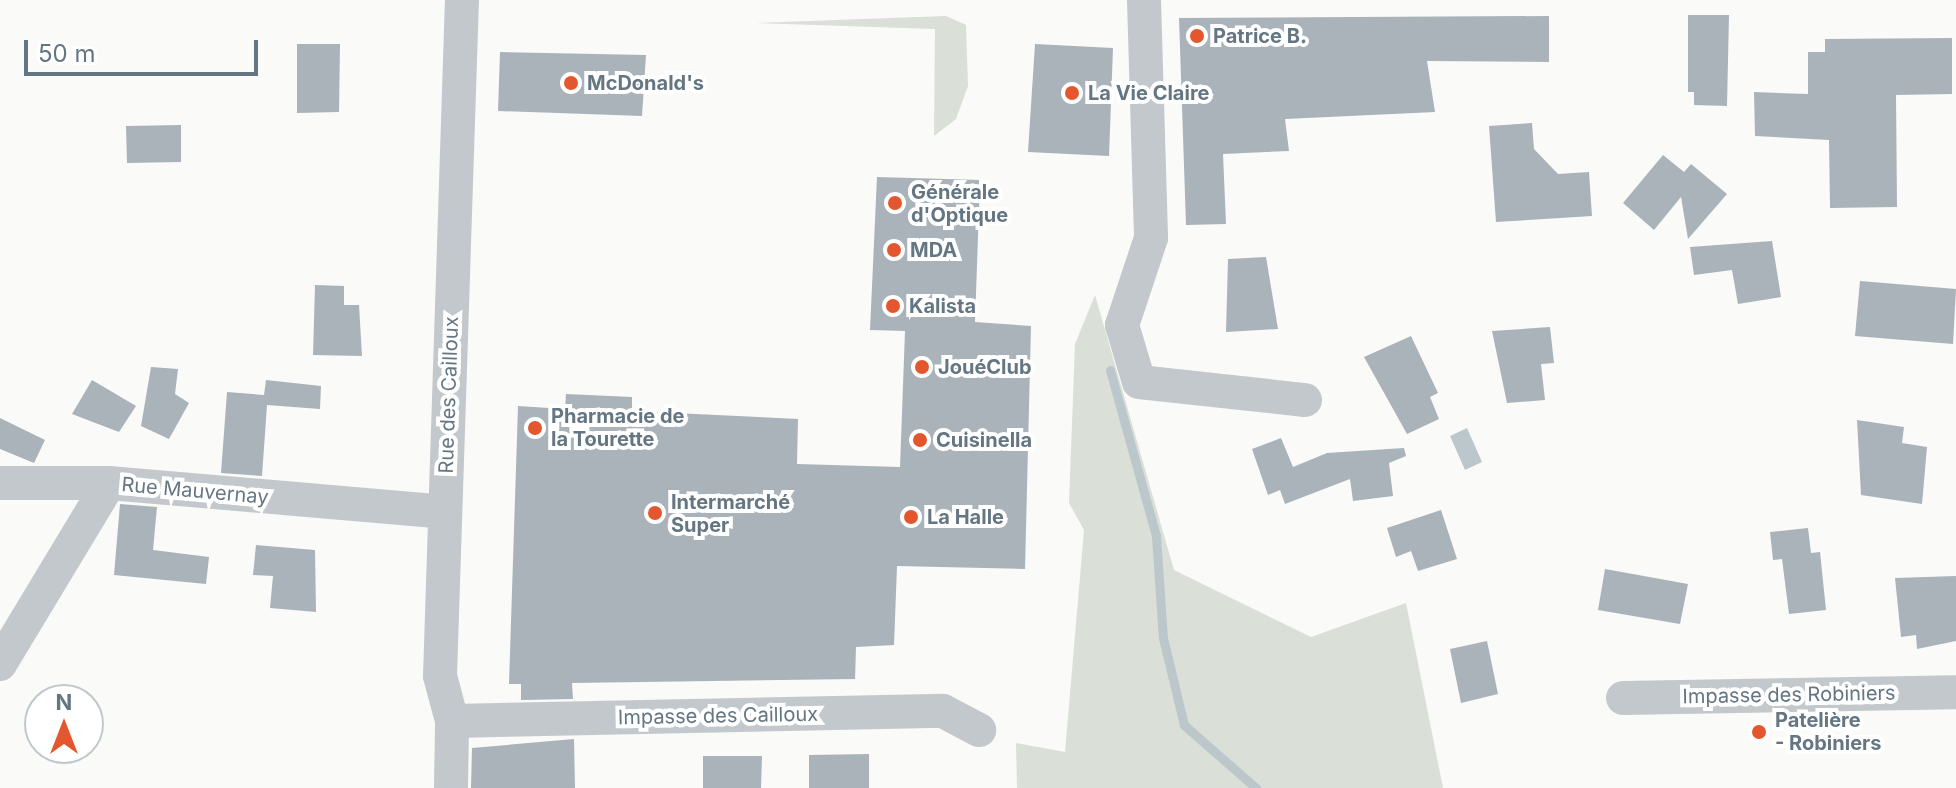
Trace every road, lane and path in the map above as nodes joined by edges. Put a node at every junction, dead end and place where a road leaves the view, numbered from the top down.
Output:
1 (462, 0) edge
2 (1144, 0) edge
3 (1305, 400) dead end
4 (0, 483) edge
5 (109, 483) junction
6 (444, 512) junction
7 (0, 664) edge
8 (1956, 692) edge
9 (1623, 698) dead end
10 (452, 721) junction
11 (979, 730) dead end
12 (451, 788) edge

1 - 6 street, Rue des Cailloux
2 - 3 street
4 - 5 street
5 - 6 street, Rue Mauvernay
5 - 7 street, Rue Mauvernay
6 - 10 street, Rue des Cailloux
8 - 9 street, Impasse des Robiniers
10 - 11 street, Impasse des Cailloux
10 - 12 street, Rue des Cailloux

